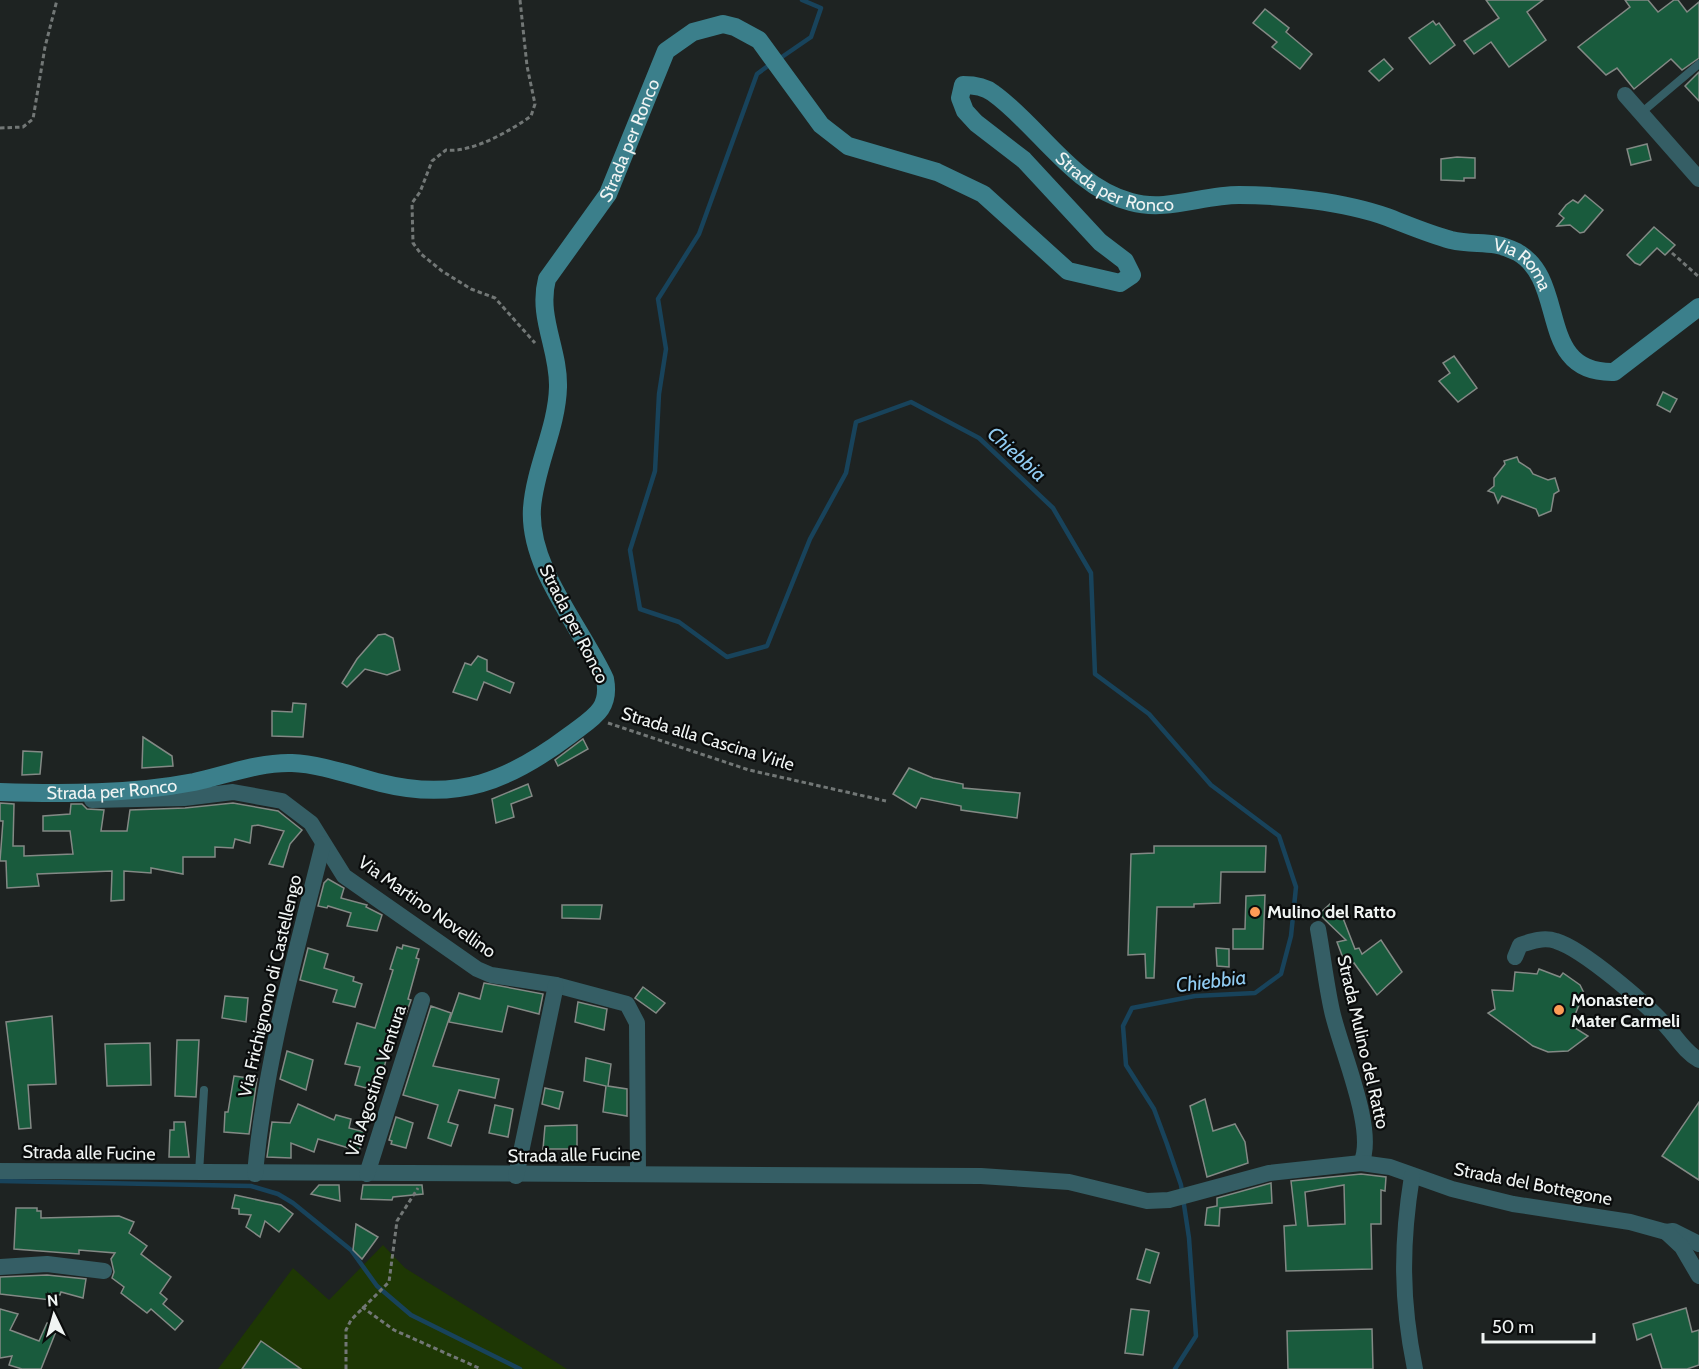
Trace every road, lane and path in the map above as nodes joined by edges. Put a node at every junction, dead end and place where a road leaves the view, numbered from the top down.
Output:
1 (57, 0) edge
2 (520, 0) edge
3 (1699, 64) edge
4 (1625, 95) dead end
5 (1641, 113) junction
6 (0, 128) edge
7 (1699, 179) edge
8 (1238, 195) joint
9 (1672, 253) dead end
10 (1699, 277) edge
11 (1699, 307) edge
12 (536, 345) dead end
13 (592, 718) junction
14 (0, 792) edge
15 (29, 793) junction
16 (886, 801) dead end
17 (323, 844) junction
18 (1318, 928) dead end
19 (1515, 957) dead end
20 (556, 985) junction
21 (422, 1000) dead end
22 (1699, 1060) edge
23 (204, 1090) dead end
24 (1361, 1163) junction
25 (0, 1171) edge
26 (199, 1173) junction
27 (638, 1173) junction
28 (255, 1174) junction
29 (367, 1174) junction
30 (426, 1175) junction
31 (516, 1176) junction
32 (1412, 1176) junction
33 (1147, 1201) joint
34 (1666, 1232) junction
35 (1699, 1244) edge
36 (0, 1267) edge
37 (104, 1271) dead end
38 (1699, 1276) edge
39 (362, 1307) junction
40 (346, 1369) edge
41 (481, 1369) edge
42 (1415, 1369) edge

1 - 6 path
2 - 12 path
3 - 5 lane
4 - 5 street
5 - 7 street
8 - 11 street, Via Roma
8 - 13 street, Strada per Ronco
9 - 10 path
13 - 15 street, Strada per Ronco
13 - 16 path, Strada alla Cascina Virle
14 - 15 street, Strada per Ronco
15 - 17 street, Via Martino Novellino
17 - 20 street, Via Martino Novellino
17 - 28 street, Via Frichignono di Castellengo
18 - 24 street, Strada Mulino del Ratto
19 - 22 street
20 - 27 street, Via Martino Novellino
20 - 31 street
21 - 29 street, Via Agostino Ventura
23 - 26 lane
24 - 32 street, Strada del Bottegone
24 - 33 street, Strada del Bottegone
25 - 26 street, Strada alle Fucine
26 - 28 street, Strada alle Fucine
27 - 31 street, Strada alle Fucine
27 - 33 street, Strada alle Fucine
28 - 29 street, Strada alle Fucine
29 - 30 street, Strada alle Fucine
30 - 31 street, Strada alle Fucine
30 - 39 path
32 - 34 street, Strada del Bottegone
32 - 42 street
34 - 35 street, Strada del Bottegone
34 - 38 street
36 - 37 street
39 - 40 path
39 - 41 path

